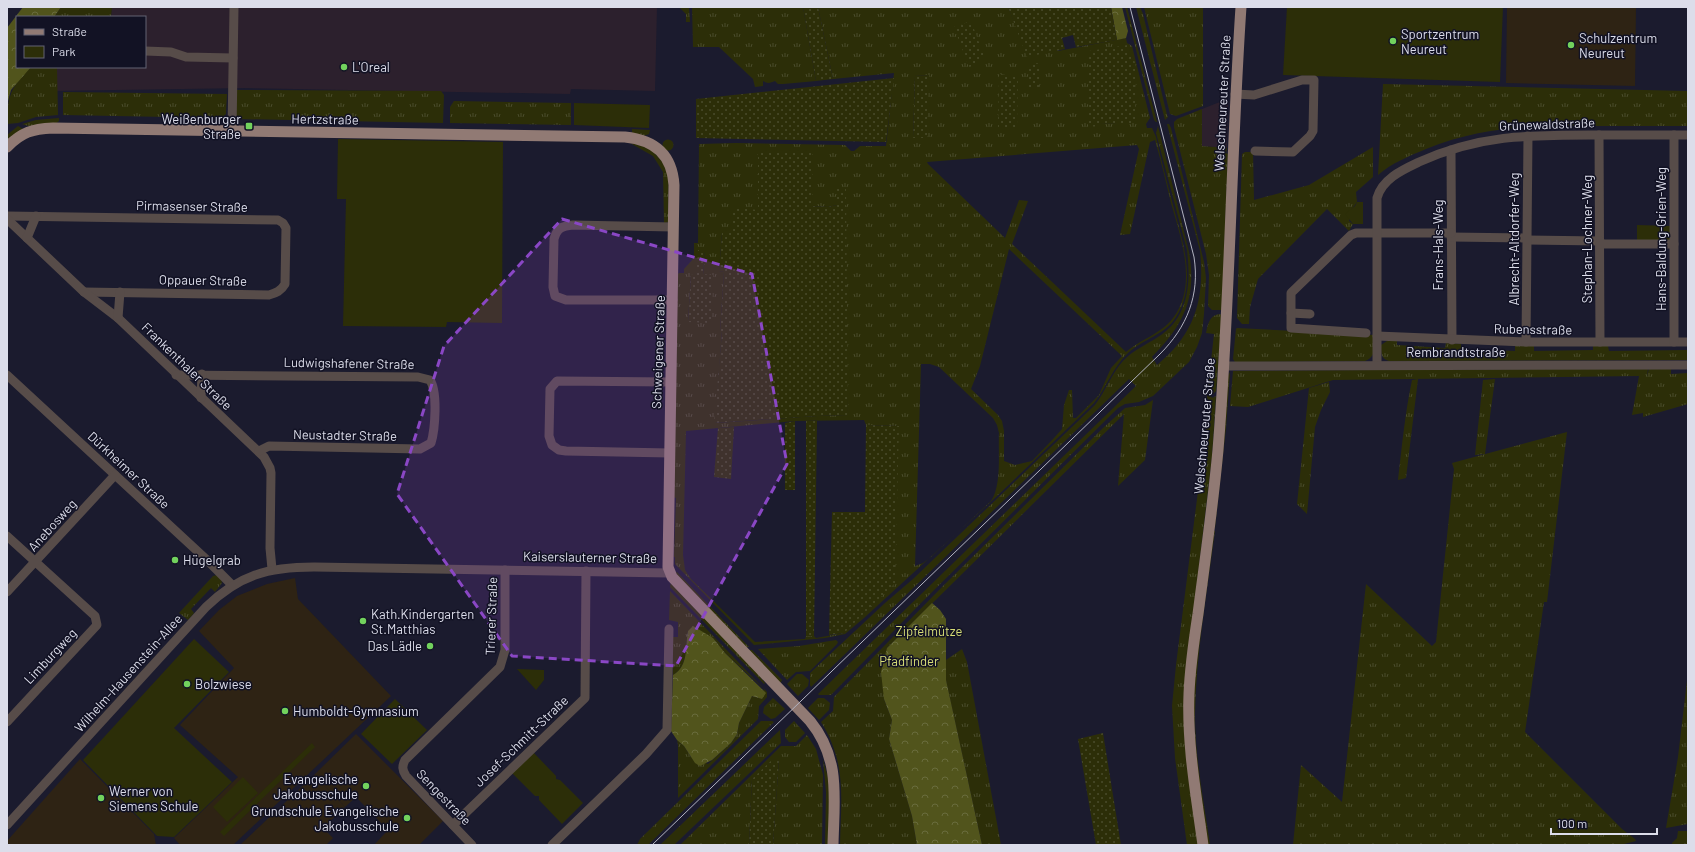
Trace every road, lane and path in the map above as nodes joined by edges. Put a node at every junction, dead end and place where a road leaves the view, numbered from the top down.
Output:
1 (234, 7) edge
2 (1241, 7) edge
3 (146, 51) edge
4 (233, 58) junction
5 (1235, 94) junction
6 (232, 131) junction
7 (1599, 135) junction
8 (1674, 135) junction
9 (1688, 135) edge
10 (1528, 136) junction
11 (648, 142) joint
12 (7, 147) edge
13 (1451, 150) junction
14 (1255, 151) dead end
15 (36, 216) junction
16 (7, 217) edge
17 (673, 227) junction
18 (1377, 233) junction
19 (1451, 235) junction
20 (27, 238) junction
21 (1527, 239) junction
22 (1600, 242) junction
23 (1674, 244) junction
24 (284, 286) joint
25 (84, 292) junction
26 (120, 292) junction
27 (673, 300) junction
28 (1291, 314) junction
29 (1310, 314) dead end
30 (118, 318) junction
31 (1366, 333) dead end
32 (1377, 336) junction
33 (1452, 340) junction
34 (1526, 342) junction
35 (1600, 342) junction
36 (1674, 342) junction
37 (1688, 342) edge
38 (1377, 365) junction
39 (1688, 365) edge
40 (1223, 366) junction
41 (202, 374) junction
42 (7, 375) edge
43 (176, 375) junction
44 (671, 382) junction
45 (201, 398) junction
46 (431, 443) joint
47 (259, 451) junction
48 (670, 453) junction
49 (115, 475) junction
50 (7, 536) edge
51 (35, 562) junction
52 (272, 569) junction
53 (505, 570) junction
54 (586, 571) junction
55 (669, 573) junction
56 (232, 585) junction
57 (7, 592) edge
58 (669, 629) dead end
59 (7, 722) edge
60 (402, 766) joint
61 (16, 814) junction
62 (7, 819) edge
63 (7, 825) edge
64 (453, 825) junction
65 (472, 845) edge
66 (552, 845) edge
67 (833, 845) edge
68 (1203, 845) edge

1 - 4 street
2 - 5 main road, Welschneureuter Straße
3 - 4 street
4 - 6 street
5 - 14 street
5 - 40 main road, Welschneureuter Straße
6 - 11 main road, Hertzstraße
6 - 12 main road, Hertzstraße
7 - 8 street, Grünewaldstraße
7 - 10 street, Grünewaldstraße
7 - 22 street, Stephan-Lochner-Weg
8 - 9 street, Grünewaldstraße
8 - 23 street, Hans-Baldung-Grien-Weg
10 - 13 street, Grünewaldstraße
10 - 21 street, Albrecht-Altdorfer-Weg
11 - 17 main road, Schweigener Straße
13 - 18 street, Grünewaldstraße
13 - 19 street, Frans-Hals-Weg
15 - 16 street, Pirmasenser Straße
15 - 20 street
15 - 24 street, Pirmasenser Straße
16 - 20 street, Frankenthaler Straße
17 - 27 main road, Schweigener Straße
17 - 27 street
18 - 19 street
18 - 28 street
18 - 32 street, Grünewaldstraße
19 - 21 street
19 - 33 street, Frans-Hals-Weg
20 - 25 street, Frankenthaler Straße
21 - 22 street
21 - 34 street, Albrecht-Altdorfer-Weg
22 - 23 street
22 - 35 street, Stephan-Lochner-Weg
23 - 36 street, Hans-Baldung-Grien-Weg
24 - 26 street, Oppauer Straße
25 - 26 street, Oppauer Straße
25 - 30 street, Frankenthaler Straße
26 - 30 street
27 - 44 main road, Schweigener Straße
28 - 29 street
28 - 31 street
30 - 43 street, Frankenthaler Straße
32 - 33 street, Rubensstraße
32 - 38 street, Grünewaldstraße
33 - 34 street, Rubensstraße
34 - 35 street, Rubensstraße
35 - 36 street, Rubensstraße
36 - 37 street, Rubensstraße
38 - 39 street, Rembrandtstraße
38 - 40 street, Rembrandtstraße
40 - 68 main road, Welschneureuter Straße
41 - 43 street, Ludwigshafener Straße
41 - 45 street
41 - 46 street, Ludwigshafener Straße
42 - 49 street, Dürkheimer Straße
43 - 45 street, Frankenthaler Straße
44 - 48 main road, Schweigener Straße
44 - 48 street
45 - 47 street, Frankenthaler Straße
46 - 47 street, Neustadter Straße
47 - 52 street, Frankenthaler Straße
48 - 55 main road, Schweigener Straße
49 - 51 street, Anebosweg
49 - 56 street, Dürkheimer Straße
50 - 51 street
51 - 57 street, Anebosweg
51 - 59 street, Limburgweg
52 - 53 street, Kaiserslauterner Straße
52 - 56 street, Wilhelm-Hausenstein-Allee
53 - 54 street, Kaiserslauterner Straße
53 - 60 street, Trierer Straße
54 - 55 street, Kaiserslauterner Straße
54 - 64 street, Josef-Schmitt-Straße
55 - 67 main road, Kaiserslauterner Straße
56 - 61 street, Wilhelm-Hausenstein-Allee
58 - 66 street
60 - 64 street, Sengestraße
61 - 62 street, Wilhelm-Hausenstein-Allee
61 - 63 street, Wilhelm-Hausenstein-Allee
64 - 65 street, Sengestraße

